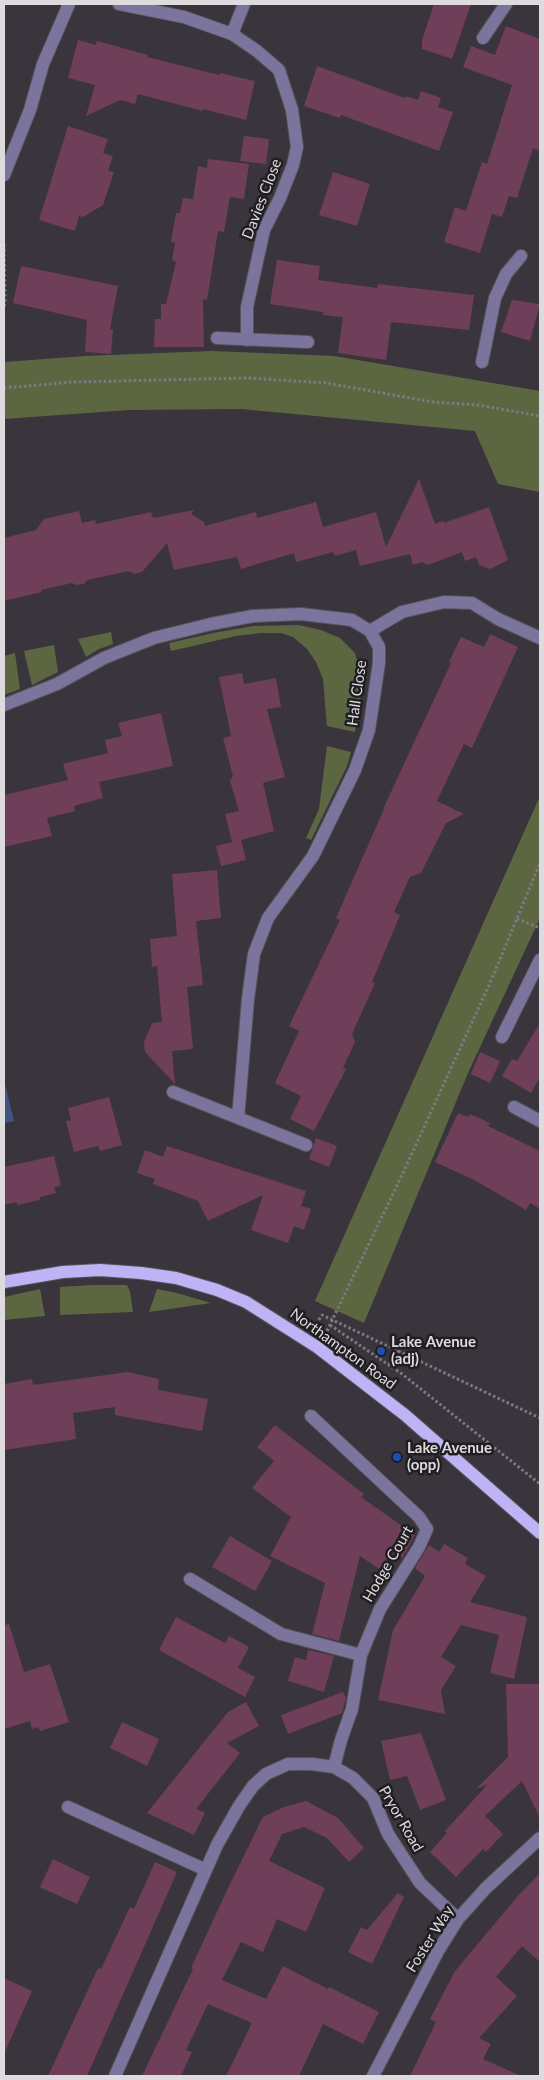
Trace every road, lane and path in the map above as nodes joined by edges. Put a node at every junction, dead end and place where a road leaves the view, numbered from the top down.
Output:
1 (69, 4) edge
2 (119, 4) edge
3 (244, 4) edge
4 (506, 4) edge
5 (232, 34) junction
6 (483, 38) dead end
7 (4, 175) edge
8 (4, 244) edge
9 (521, 256) dead end
10 (4, 309) edge
11 (217, 338) dead end
12 (247, 340) junction
13 (308, 342) dead end
14 (482, 362) dead end
15 (4, 388) edge
16 (540, 416) edge
17 (370, 631) junction
18 (540, 638) edge
19 (4, 705) edge
20 (540, 863) edge
21 (517, 919) junction
22 (540, 928) edge
23 (540, 960) edge
24 (502, 1038) dead end
25 (173, 1092) dead end
26 (514, 1108) dead end
27 (238, 1118) junction
28 (540, 1121) edge
29 (306, 1146) dead end
30 (4, 1282) edge
31 (322, 1315) dead end
32 (332, 1320) junction
33 (397, 1350) junction
34 (390, 1365) junction
35 (311, 1416) dead end
36 (540, 1418) edge
37 (540, 1484) edge
38 (539, 1530) edge
39 (190, 1579) dead end
40 (361, 1655) junction
41 (334, 1767) junction
42 (68, 1807) dead end
43 (540, 1838) edge
44 (206, 1870) junction
45 (458, 1919) junction
46 (114, 2076) edge
47 (373, 2076) edge

1 - 7 street
2 - 5 street, Davies Close
3 - 5 street
4 - 6 street
5 - 12 street, Davies Close
8 - 10 path
9 - 14 street
11 - 12 street
12 - 13 street
15 - 16 path
17 - 18 street
17 - 19 street
17 - 27 street, Hall Close
20 - 21 path
21 - 22 path
21 - 32 path
23 - 24 street
25 - 27 street
26 - 28 street
27 - 29 street
30 - 38 main road, Northampton Road
31 - 32 path
32 - 33 path
32 - 34 path
33 - 34 path
33 - 36 path
34 - 37 path
35 - 40 street, Hodge Court
39 - 40 street
40 - 41 street, Hodge Court
41 - 44 street, Pryor Road
41 - 45 street, Pryor Road
42 - 44 street
43 - 45 street, Foster Way
44 - 46 street, Pryor Road
45 - 47 street, Foster Way

